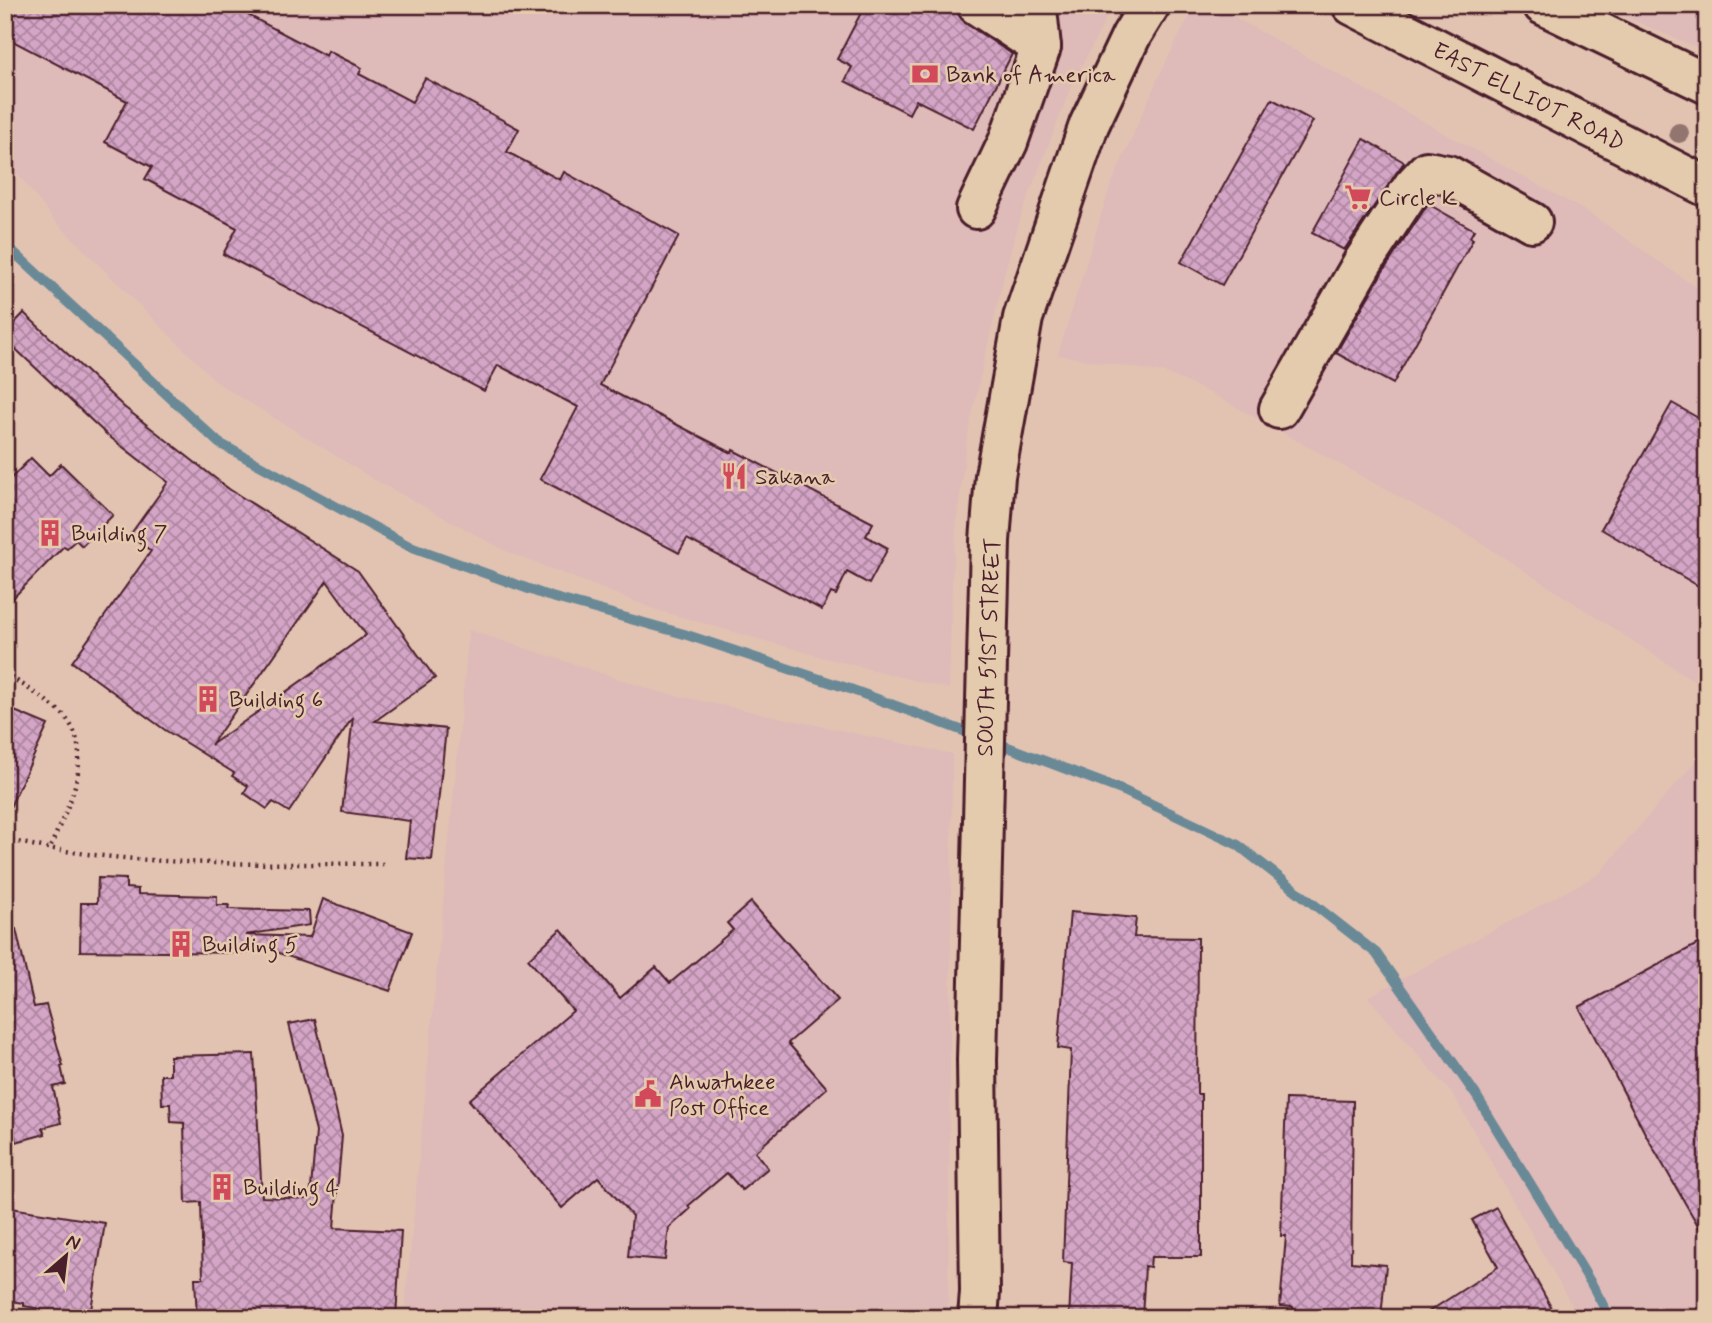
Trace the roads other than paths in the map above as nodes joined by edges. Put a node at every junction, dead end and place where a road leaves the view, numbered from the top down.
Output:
1 (1150, 5) edge
2 (1352, 5) edge
3 (1543, 5) edge
4 (1016, 19) edge
5 (1707, 84) edge
6 (1707, 187) edge
7 (976, 209) dead end
8 (1532, 222) dead end
9 (1279, 409) dead end
10 (978, 1318) edge

1 - 10 street, SOUTH 51ST STREET
2 - 6 street, EAST ELLIOT ROAD
3 - 5 street
4 - 7 street
8 - 9 street

